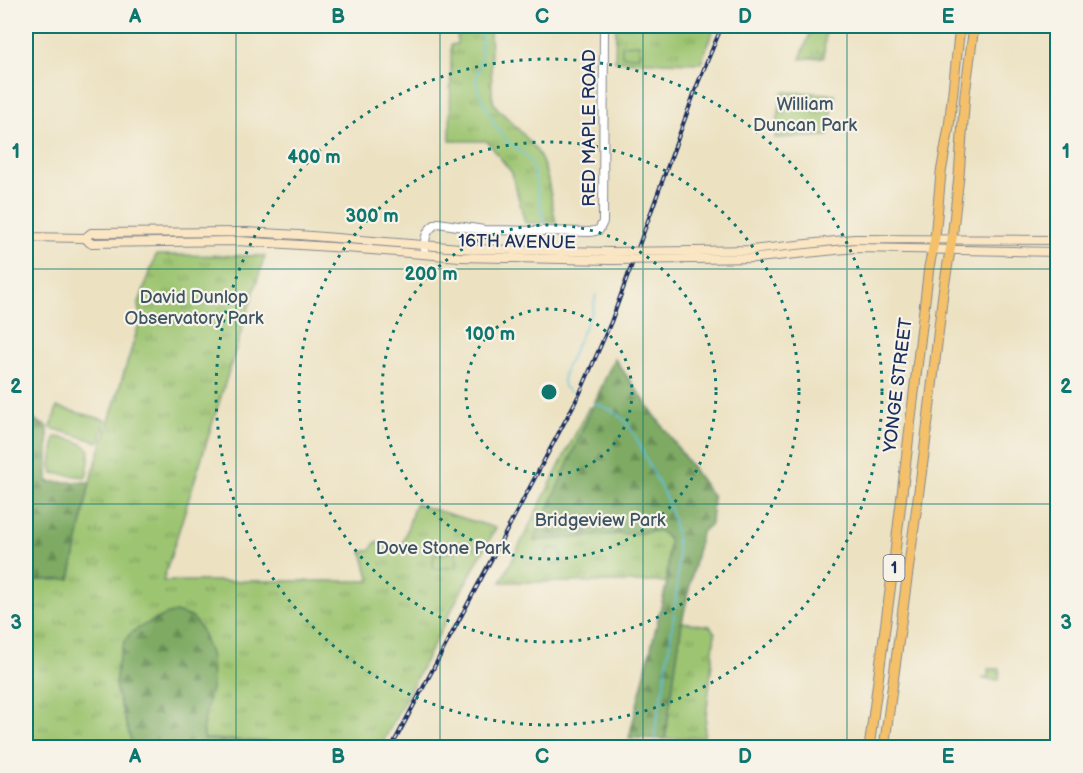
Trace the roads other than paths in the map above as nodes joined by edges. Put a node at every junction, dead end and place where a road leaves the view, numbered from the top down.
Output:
1 (604, 26) edge
2 (960, 26) edge
3 (974, 26) edge
4 (599, 230) joint
5 (26, 237) edge
6 (935, 238) junction
7 (952, 239) junction
8 (1037, 240) junction
9 (1058, 240) edge
10 (933, 249) junction
11 (424, 250) junction
12 (950, 250) junction
13 (1038, 252) junction
14 (1058, 252) edge
15 (695, 255) junction
16 (869, 747) edge
17 (884, 747) edge

1 - 4 street, RED MAPLE ROAD
2 - 6 main road, YONGE STREET / 1
3 - 7 main road, YONGE STREET / 1
4 - 11 street, 16TH AVENUE
5 - 11 main road, 16TH AVENUE
6 - 7 main road, 16TH AVENUE
6 - 10 main road, YONGE STREET / 1
6 - 15 main road, 16TH AVENUE
7 - 8 main road, 16TH AVENUE
7 - 12 main road, YONGE STREET / 1
8 - 9 main road, 16TH AVENUE
8 - 13 main road
10 - 12 main road, 16TH AVENUE
10 - 15 main road, 16TH AVENUE
10 - 16 main road, YONGE STREET / 1
11 - 15 main road, 16TH AVENUE, bridge
12 - 13 main road, 16TH AVENUE
12 - 17 main road, YONGE STREET / 1
13 - 14 main road, 16TH AVENUE

